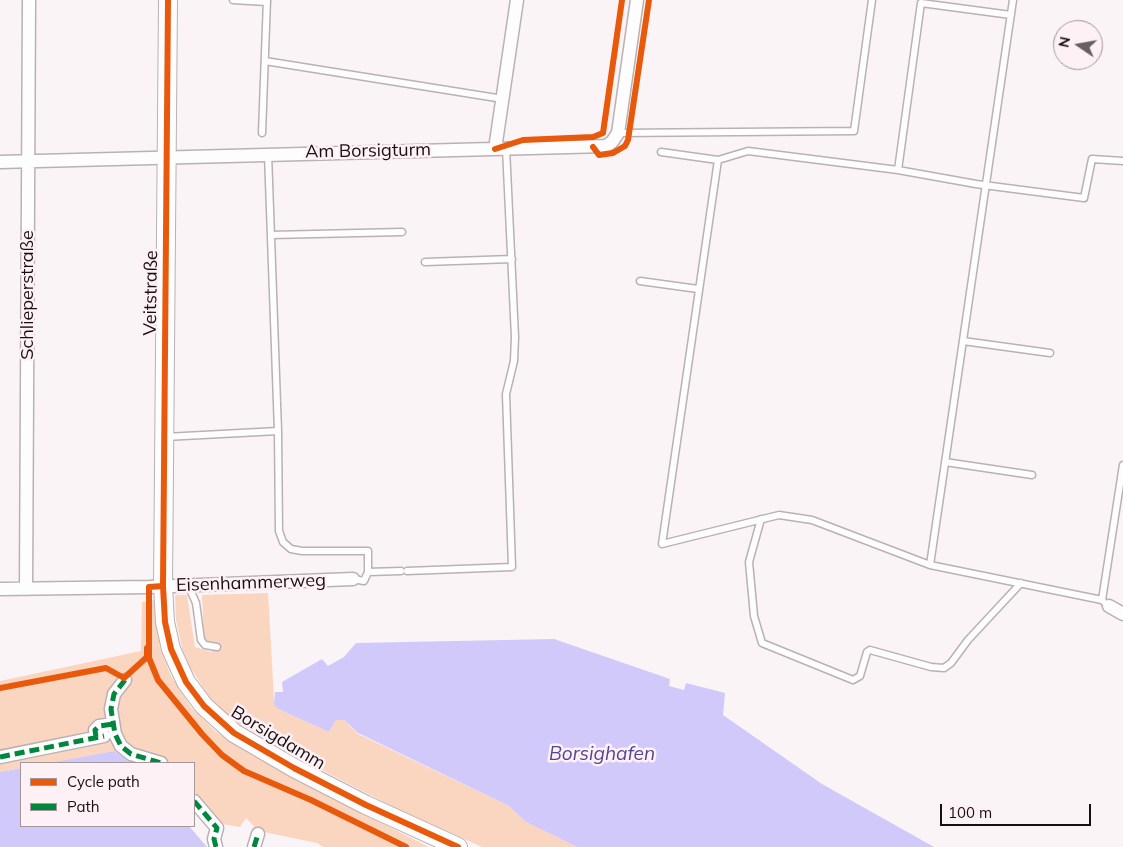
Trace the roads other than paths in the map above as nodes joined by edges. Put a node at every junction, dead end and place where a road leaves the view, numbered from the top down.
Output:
1 (29, 0) edge
2 (168, 0) edge
3 (233, 0) edge
4 (517, 0) edge
5 (637, 0) edge
6 (872, 0) edge
7 (1013, 0) edge
8 (266, 1) edge
9 (920, 1) edge
10 (1011, 15) junction
11 (265, 61) junction
12 (503, 99) junction
13 (262, 132) dead end
14 (618, 133) junction
15 (501, 149) junction
16 (661, 152) dead end
17 (268, 154) junction
18 (167, 156) junction
19 (718, 160) junction
20 (28, 161) junction
21 (1123, 161) edge
22 (0, 162) edge
23 (898, 170) junction
24 (986, 185) junction
25 (402, 232) dead end
26 (271, 235) junction
27 (512, 259) junction
28 (425, 262) dead end
29 (640, 281) dead end
30 (698, 289) junction
31 (963, 341) junction
32 (1050, 353) dead end
33 (278, 431) junction
34 (164, 437) junction
35 (945, 462) junction
36 (1123, 465) edge
37 (1032, 475) dead end
38 (761, 519) junction
39 (930, 565) junction
40 (368, 572) junction
41 (353, 580) joint
42 (1021, 583) junction
43 (187, 584) junction
44 (162, 586) junction
45 (0, 589) edge
46 (26, 589) junction
47 (1106, 604) junction
48 (1123, 614) edge
49 (217, 647) dead end
50 (125, 680) dead end
51 (107, 733) junction
52 (0, 756) edge
53 (158, 762) edge
54 (195, 802) edge
55 (216, 847) edge
56 (458, 847) edge

1 - 20 street, Schlieperstraße
2 - 18 street, Veitstraße
3 - 8 lane
4 - 12 street
5 - 14 street
6 - 14 lane
7 - 10 lane
8 - 11 lane
9 - 10 lane
9 - 23 lane
10 - 24 lane
11 - 12 lane
11 - 13 lane
12 - 15 street
14 - 15 street, Am Borsigturm
15 - 17 street, Am Borsigturm
15 - 27 lane
16 - 19 lane
17 - 18 street, Am Borsigturm
17 - 26 lane
18 - 20 street, Am Borsigturm
18 - 34 street, Veitstraße
19 - 23 lane
19 - 30 lane
20 - 22 street, Am Borsigturm
20 - 46 street, Schlieperstraße
21 - 24 lane
23 - 24 lane
24 - 31 lane
25 - 26 lane
26 - 33 lane
27 - 28 lane
27 - 40 lane
29 - 30 lane
30 - 38 lane
31 - 32 lane
31 - 35 lane
33 - 34 lane
33 - 40 lane
34 - 44 street, Veitstraße
35 - 37 lane
35 - 39 lane
36 - 47 lane
38 - 39 lane
38 - 42 lane
39 - 42 lane
40 - 41 lane
41 - 43 street, Eisenhammerweg
42 - 47 lane
43 - 44 street, Eisenhammerweg
43 - 49 lane
44 - 46 street, Eisenhammerweg
44 - 56 street, Borsigdamm
45 - 46 street, Eisenhammerweg
47 - 48 street
50 - 51 street
51 - 52 street
51 - 53 street
54 - 55 street

